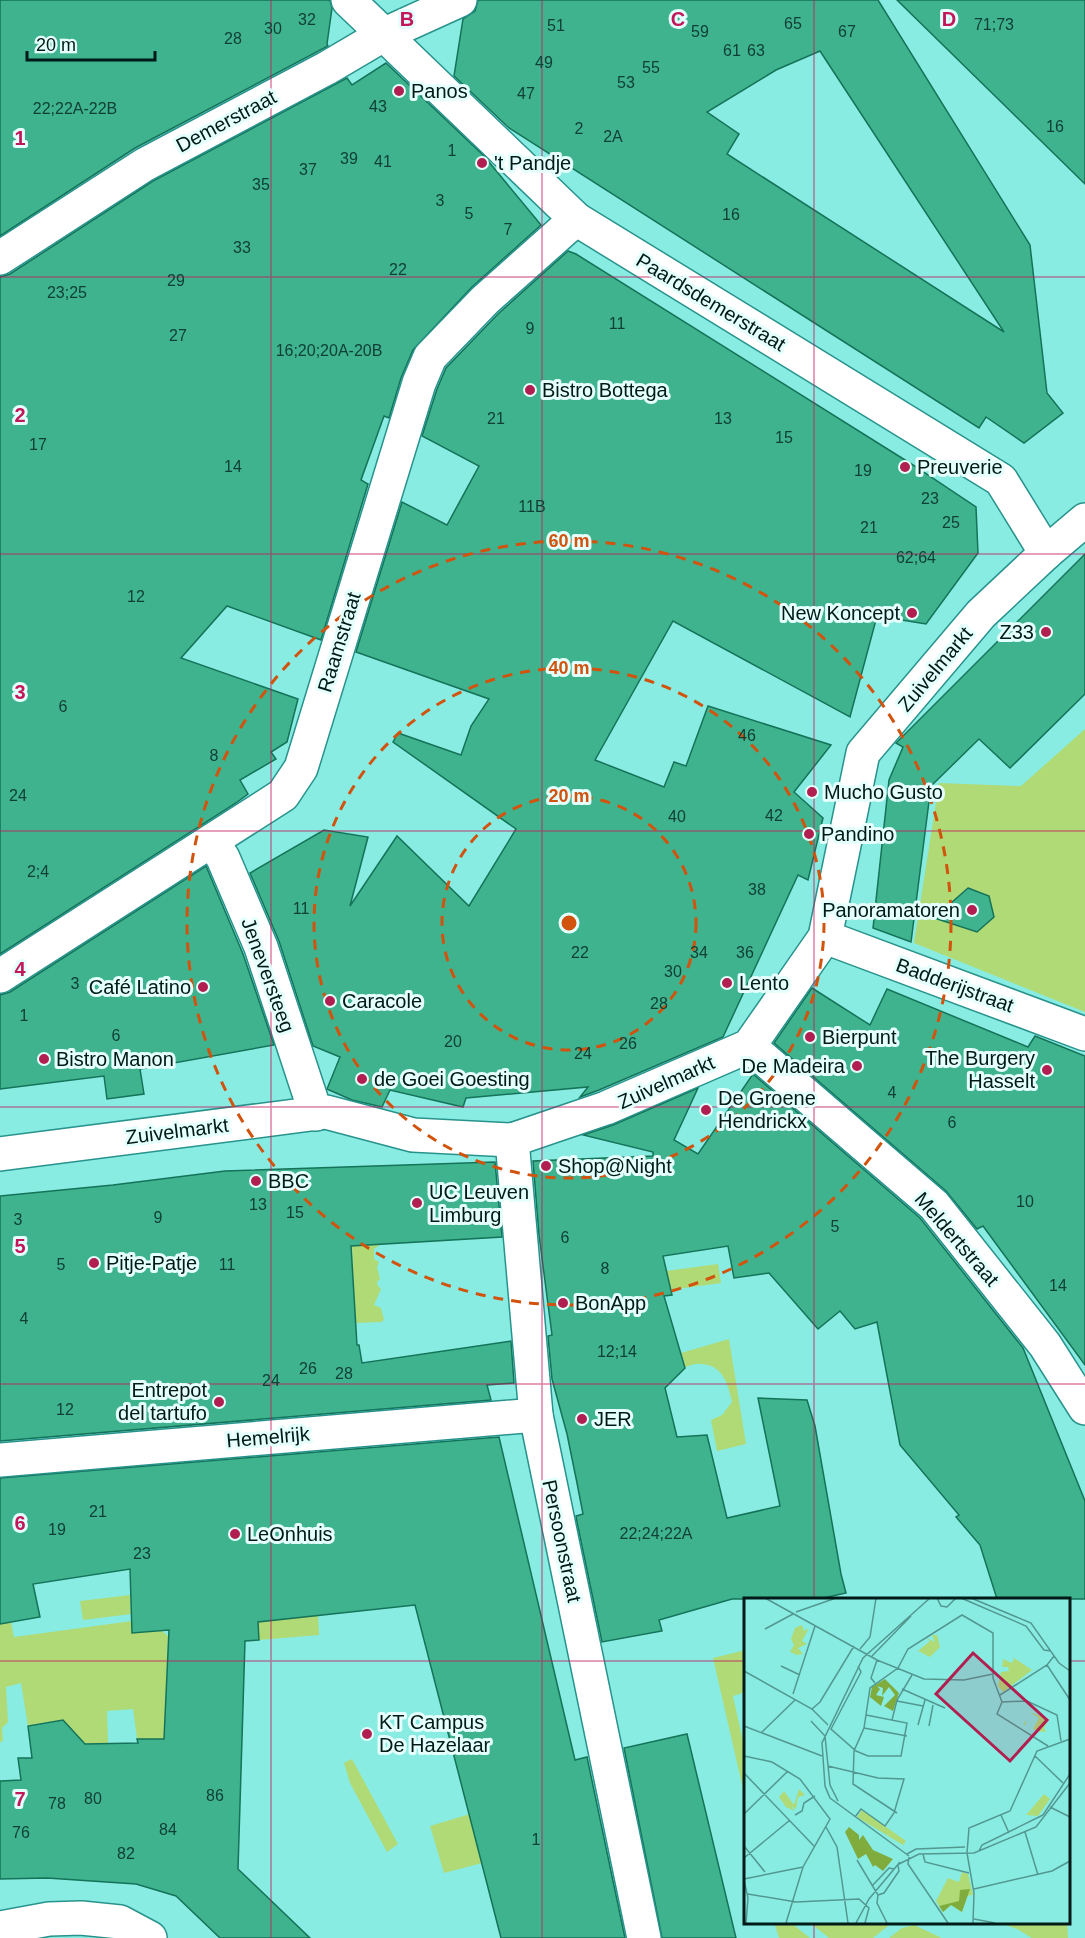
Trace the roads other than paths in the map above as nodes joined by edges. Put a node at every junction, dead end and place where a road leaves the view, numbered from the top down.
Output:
1 (348, 0) edge
2 (460, 0) edge
3 (383, 35) junction
4 (576, 219) junction
5 (0, 258) edge
6 (1085, 520) edge
7 (1046, 553) junction
8 (212, 841) junction
9 (825, 937) junction
10 (0, 976) edge
11 (1085, 1034) edge
12 (749, 1046) junction
13 (316, 1114) junction
14 (512, 1140) junction
15 (0, 1154) edge
16 (1085, 1408) edge
17 (536, 1416) junction
18 (0, 1460) edge
19 (0, 1928) edge
20 (150, 1938) edge
21 (644, 1938) edge

1 - 3 street, Paardsdemerstraat
2 - 3 street, Demerstraat
3 - 4 street, Paardsdemerstraat
3 - 5 street, Demerstraat
4 - 7 street, Paardsdemerstraat
4 - 8 street, Raamstraat
6 - 7 street, Zuivelmarkt
7 - 9 street, Zuivelmarkt
8 - 10 street, Raamstraat
8 - 13 street, Jeneversteeg
9 - 11 street, Badderijstraat
9 - 12 street, Zuivelmarkt
12 - 14 street, Zuivelmarkt
12 - 16 street, Meldertstraat
13 - 14 street, Zuivelmarkt
13 - 15 street, Zuivelmarkt
14 - 17 street, Persoonstraat
17 - 18 street, Hemelrijk
17 - 21 street, Persoonstraat
19 - 20 street

